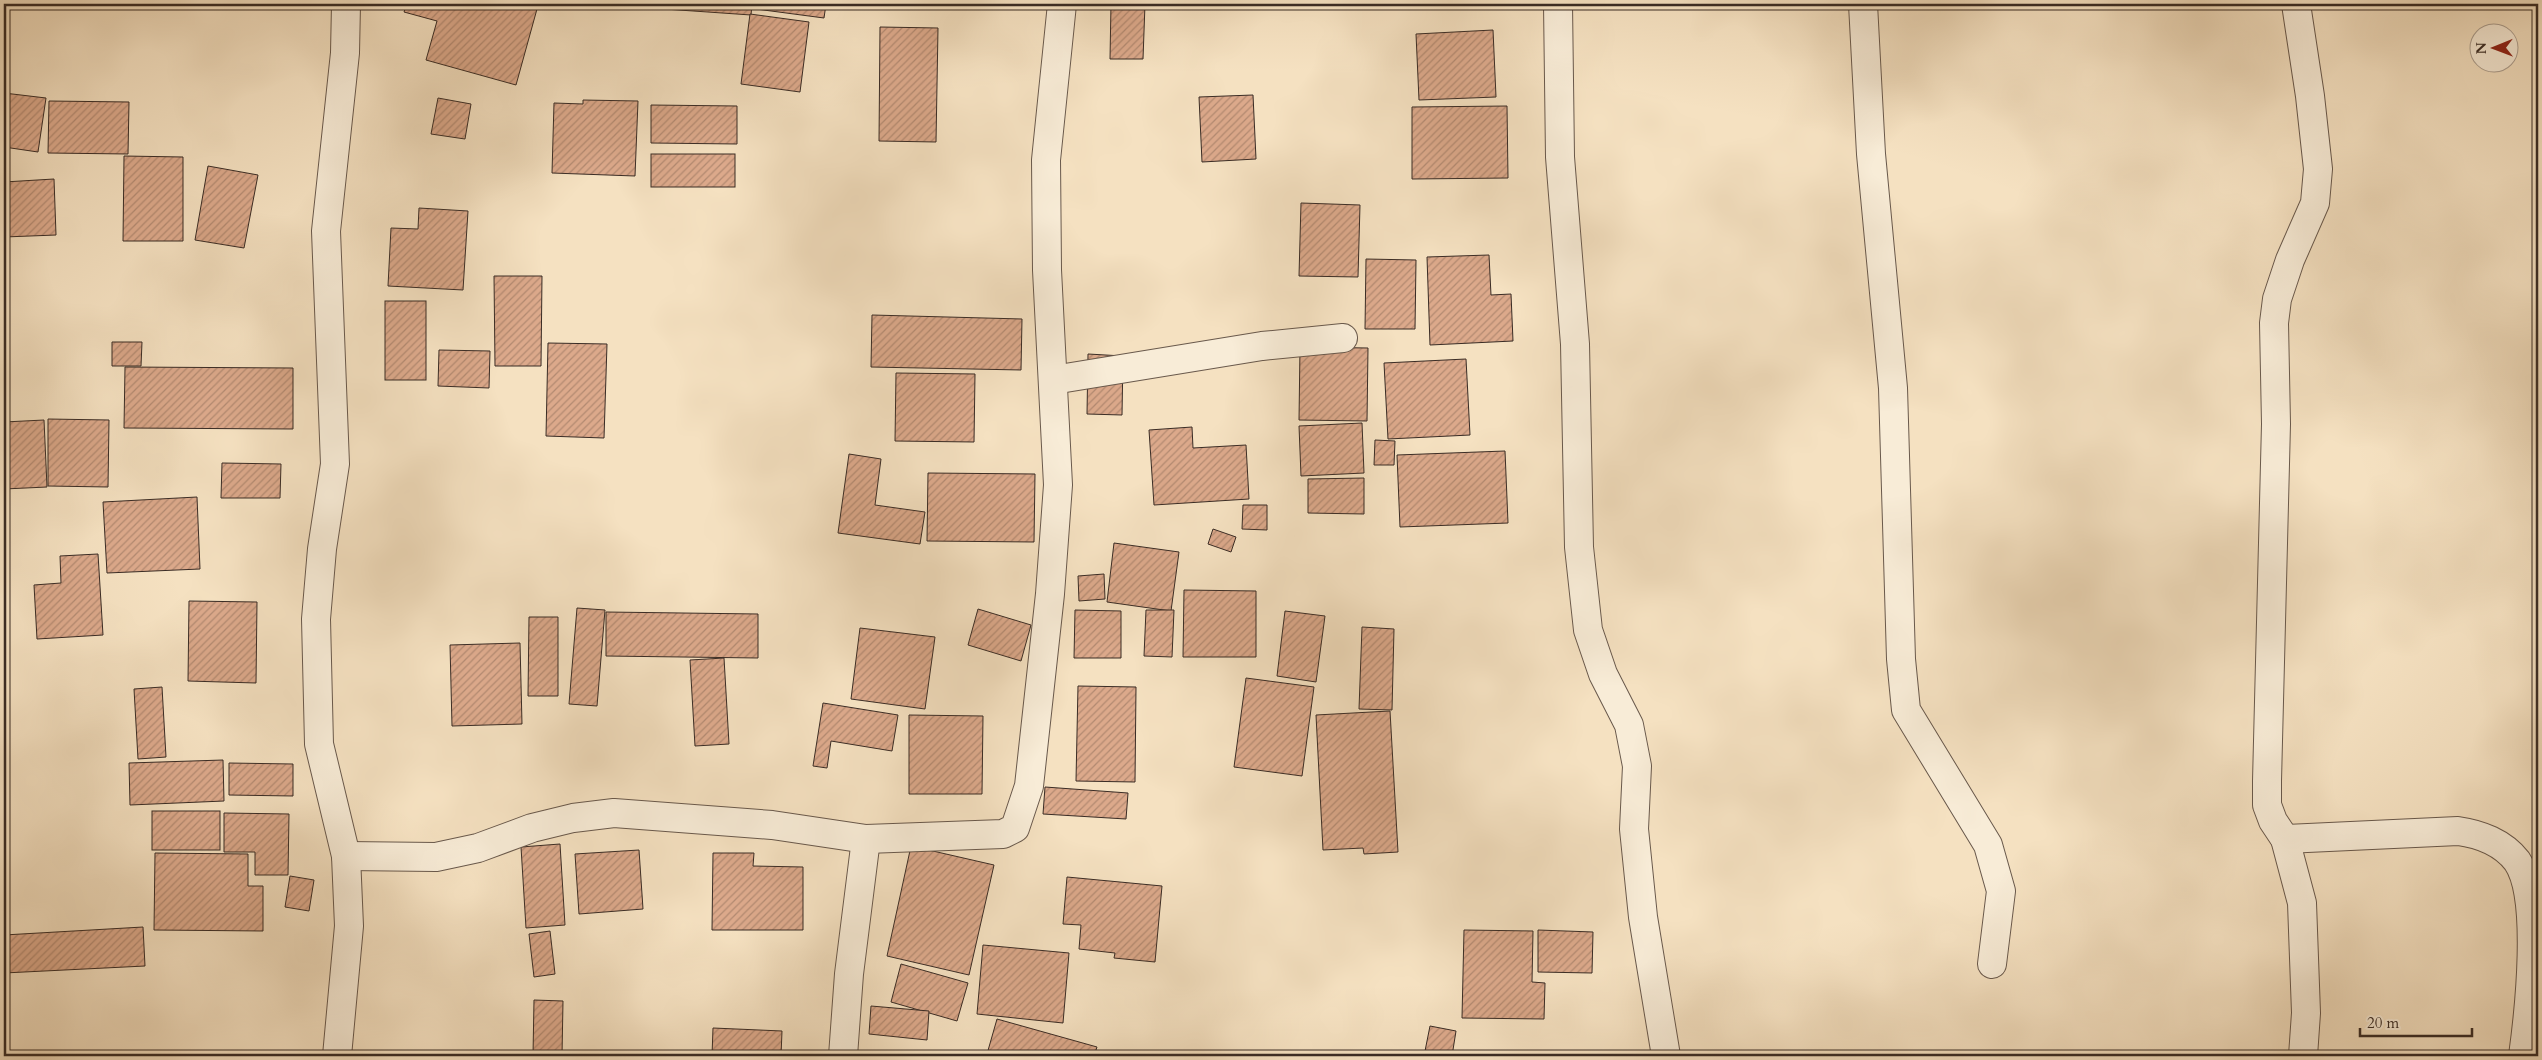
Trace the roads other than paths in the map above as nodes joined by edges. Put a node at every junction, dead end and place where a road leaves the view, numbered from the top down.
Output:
1 (346, 4) edge
2 (1062, 4) edge
3 (1558, 4) edge
4 (1863, 4) edge
5 (2296, 4) edge
6 (1343, 338) dead end
7 (1053, 380) junction
8 (866, 838) junction
9 (2285, 838) junction
10 (346, 856) junction
11 (1992, 964) dead end
12 (337, 1056) edge
13 (843, 1056) edge
14 (1666, 1056) edge
15 (2303, 1056) edge
16 (2523, 1056) edge

1 - 10 street
2 - 7 street
3 - 14 street
4 - 11 street
5 - 9 street
6 - 7 street
7 - 8 street
8 - 10 street
8 - 13 street
9 - 15 street
9 - 16 street
10 - 12 street

